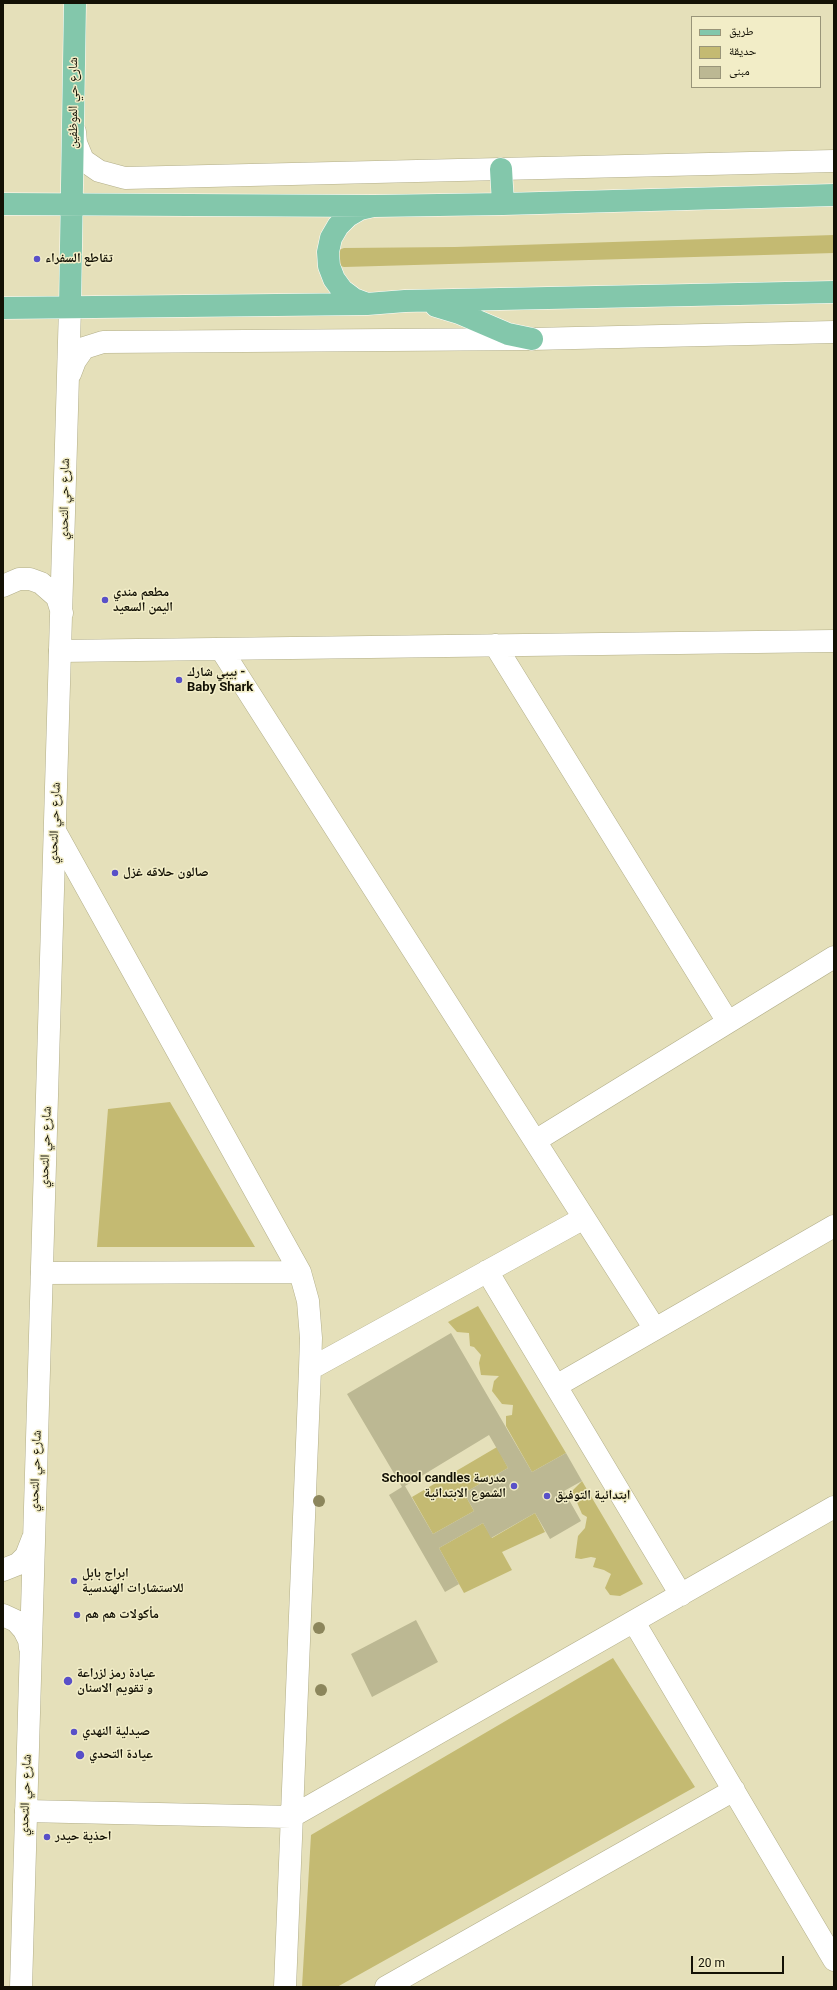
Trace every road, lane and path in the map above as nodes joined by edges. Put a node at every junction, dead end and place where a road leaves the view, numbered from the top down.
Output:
1 (75, 3) edge
2 (74, 128) junction
3 (834, 161) edge
4 (501, 169) junction
5 (834, 195) edge
6 (74, 203) junction
7 (3, 204) edge
8 (503, 204) junction
9 (374, 206) junction
10 (834, 292) edge
11 (405, 301) junction
12 (367, 304) junction
13 (70, 307) junction
14 (3, 308) edge
15 (834, 332) edge
16 (532, 338) junction
17 (68, 380) junction
18 (3, 586) edge
19 (62, 618) junction
20 (834, 641) edge
21 (494, 645) junction
22 (221, 649) junction
23 (60, 651) junction
24 (55, 831) junction
25 (834, 957) edge
26 (728, 1022) junction
27 (535, 1142) junction
28 (584, 1218) junction
29 (834, 1226) edge
30 (487, 1271) junction
31 (300, 1272) junction
32 (42, 1273) junction
33 (655, 1329) junction
34 (310, 1370) junction
35 (556, 1386) junction
36 (834, 1507) edge
37 (34, 1536) junction
38 (3, 1570) edge
39 (681, 1595) junction
40 (3, 1615) edge
41 (634, 1622) junction
42 (31, 1651) junction
43 (734, 1790) junction
44 (26, 1811) junction
45 (292, 1817) junction
46 (834, 1960) edge
47 (21, 1987) edge
48 (285, 1987) edge
49 (386, 1987) edge

1 - 2 main road, شارع حي الموظفين
2 - 4 street
2 - 6 main road, شارع حي الموظفين
3 - 4 street
4 - 8 main road
5 - 8 main road
6 - 7 main road
6 - 9 main road
6 - 13 main road
8 - 9 main road
9 - 12 main road
10 - 11 main road
11 - 12 main road
11 - 16 main road
12 - 13 main road
13 - 14 main road
13 - 17 street, شارع حي التحدي
15 - 16 street
16 - 17 street
17 - 19 street, شارع حي التحدي
18 - 19 street
19 - 23 street, شارع حي التحدي
20 - 21 street
21 - 22 street
21 - 26 street
22 - 23 street
22 - 27 street
23 - 24 street, شارع حي التحدي
24 - 31 street
24 - 32 street, شارع حي التحدي
25 - 26 street
26 - 27 street
27 - 28 street
28 - 30 street
28 - 33 street
29 - 33 street
30 - 34 street
30 - 35 street
31 - 32 street
31 - 34 street
32 - 37 street, شارع حي التحدي
33 - 35 street
34 - 45 street
35 - 39 street
36 - 39 street
37 - 38 street
37 - 42 street, شارع حي التحدي
39 - 41 street
40 - 42 street
41 - 43 street
41 - 45 street
42 - 44 street, شارع حي التحدي
43 - 46 street
43 - 49 street
44 - 45 street
44 - 47 street, شارع حي التحدي
45 - 48 street

